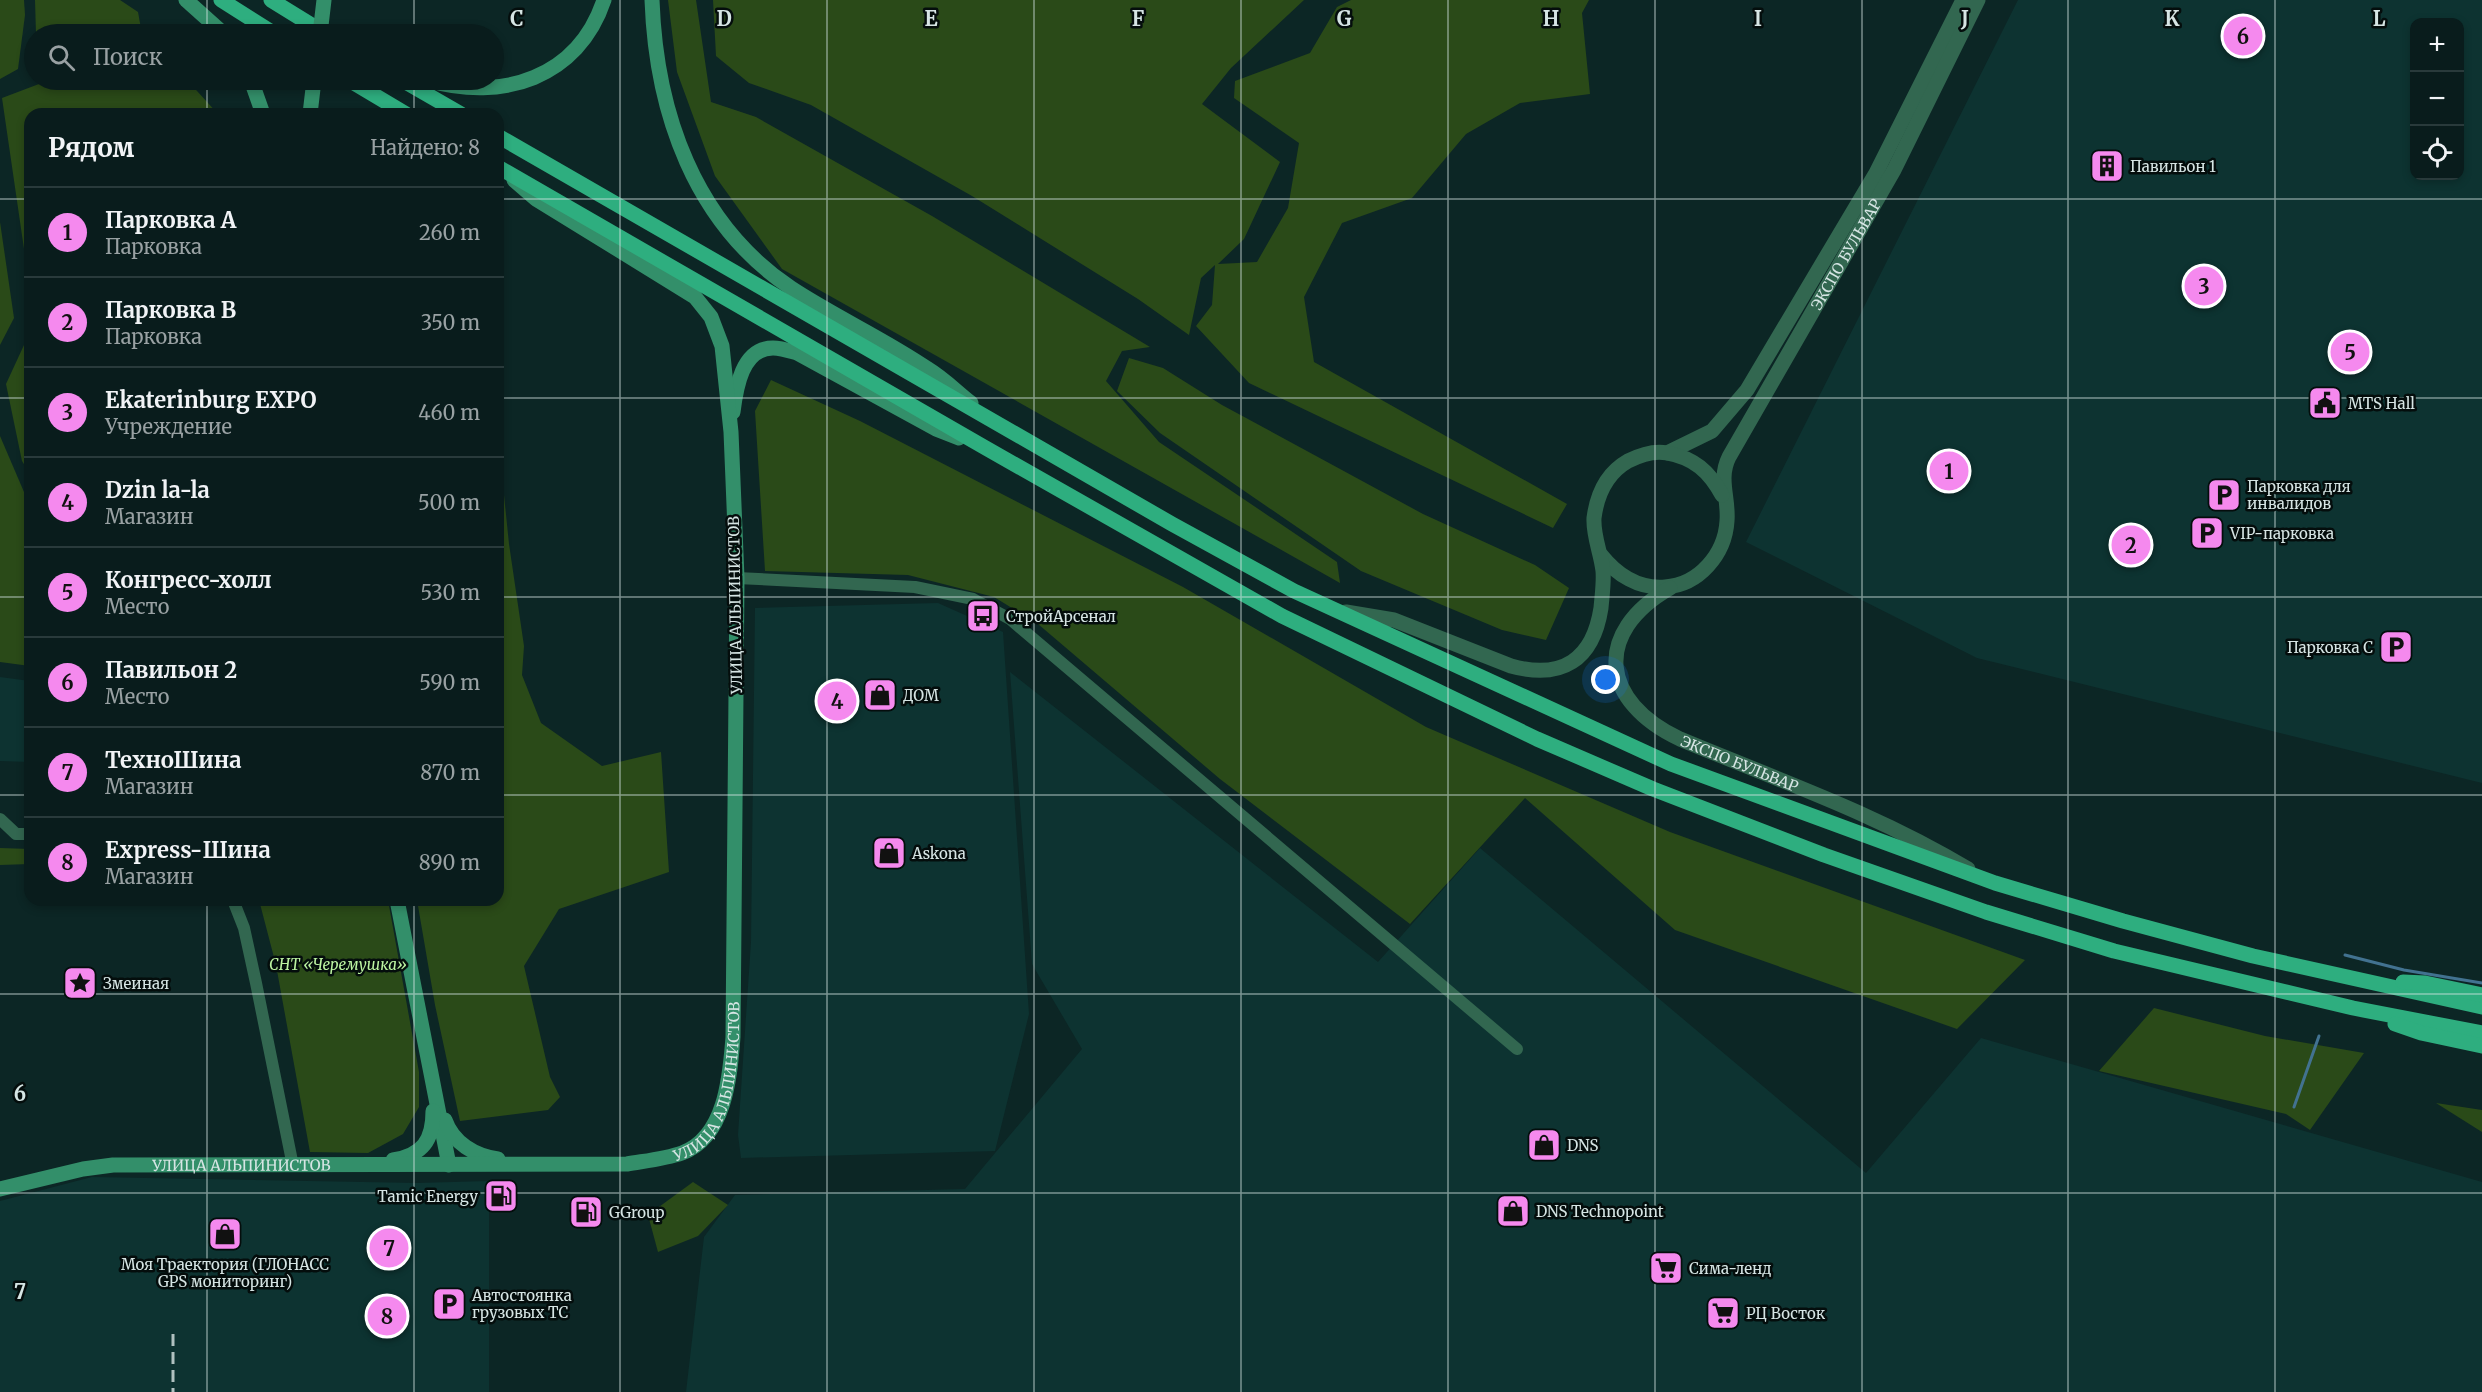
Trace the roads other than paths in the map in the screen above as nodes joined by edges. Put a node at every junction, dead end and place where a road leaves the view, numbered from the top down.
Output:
1 (186, 0) edge
2 (221, 0) edge
3 (271, 0) edge
4 (324, 0) edge
5 (604, 0) edge
6 (652, 0) edge
7 (1963, 0) edge
8 (1978, 0) edge
9 (213, 24) edge
10 (260, 24) edge
11 (308, 24) edge
12 (324, 24) edge
13 (504, 88) edge
14 (255, 90) edge
15 (313, 90) edge
16 (366, 90) edge
17 (419, 90) edge
18 (261, 108) edge
19 (311, 108) edge
20 (396, 108) edge
21 (451, 108) edge
22 (504, 139) edge
23 (504, 171) edge
24 (504, 172) edge
25 (987, 416) junction
26 (731, 432) junction
27 (984, 447) junction
28 (1667, 453) junction
29 (1726, 507) junction
30 (1601, 555) junction
31 (737, 578) junction
32 (1672, 586) junction
33 (1328, 608) junction
34 (0, 819) edge
35 (24, 834) edge
36 (1983, 878) junction
37 (235, 906) edge
38 (398, 906) edge
39 (2361, 980) junction
40 (2482, 995) edge
41 (2482, 1007) edge
42 (2353, 1008) junction
43 (2482, 1033) edge
44 (2482, 1046) edge
45 (1517, 1049) dead end
46 (428, 1057) junction
47 (436, 1094) junction
48 (539, 1164) junction
49 (449, 1165) junction
50 (292, 1166) junction
51 (348, 1166) junction
52 (0, 1189) edge

1 - 9 main road
2 - 10 main road
3 - 11 main road
4 - 12 main road, bridge
5 - 13 main road
6 - 25 main road
7 - 28 street, ЭКСПО БУЛЬВАР
8 - 29 street, ЭКСПО БУЛЬВАР
14 - 18 main road
15 - 19 main road
16 - 20 main road
17 - 21 main road
22 - 25 main road
23 - 27 main road
24 - 26 main road
25 - 33 main road
26 - 27 main road
26 - 31 main road, УЛИЦА АЛЬПИНИСТОВ
27 - 42 main road
28 - 29 street, ЭКСПО БУЛЬВАР
28 - 30 street, ЭКСПО БУЛЬВАР
29 - 32 street, ЭКСПО БУЛЬВАР
30 - 32 street, ЭКСПО БУЛЬВАР
30 - 33 street, ЭКСПО БУЛЬВАР
31 - 45 street
31 - 48 main road, УЛИЦА АЛЬПИНИСТОВ
32 - 36 street, ЭКСПО БУЛЬВАР
33 - 36 main road
34 - 35 street
36 - 39 main road
37 - 50 street
38 - 46 main road
39 - 40 main road
39 - 41 main road
42 - 43 main road
42 - 44 main road
46 - 47 main road
46 - 51 main road
47 - 48 main road
47 - 49 main road
48 - 49 main road, УЛИЦА АЛЬПИНИСТОВ
49 - 51 main road, УЛИЦА АЛЬПИНИСТОВ
50 - 51 main road, УЛИЦА АЛЬПИНИСТОВ
50 - 52 main road, УЛИЦА АЛЬПИНИСТОВ

